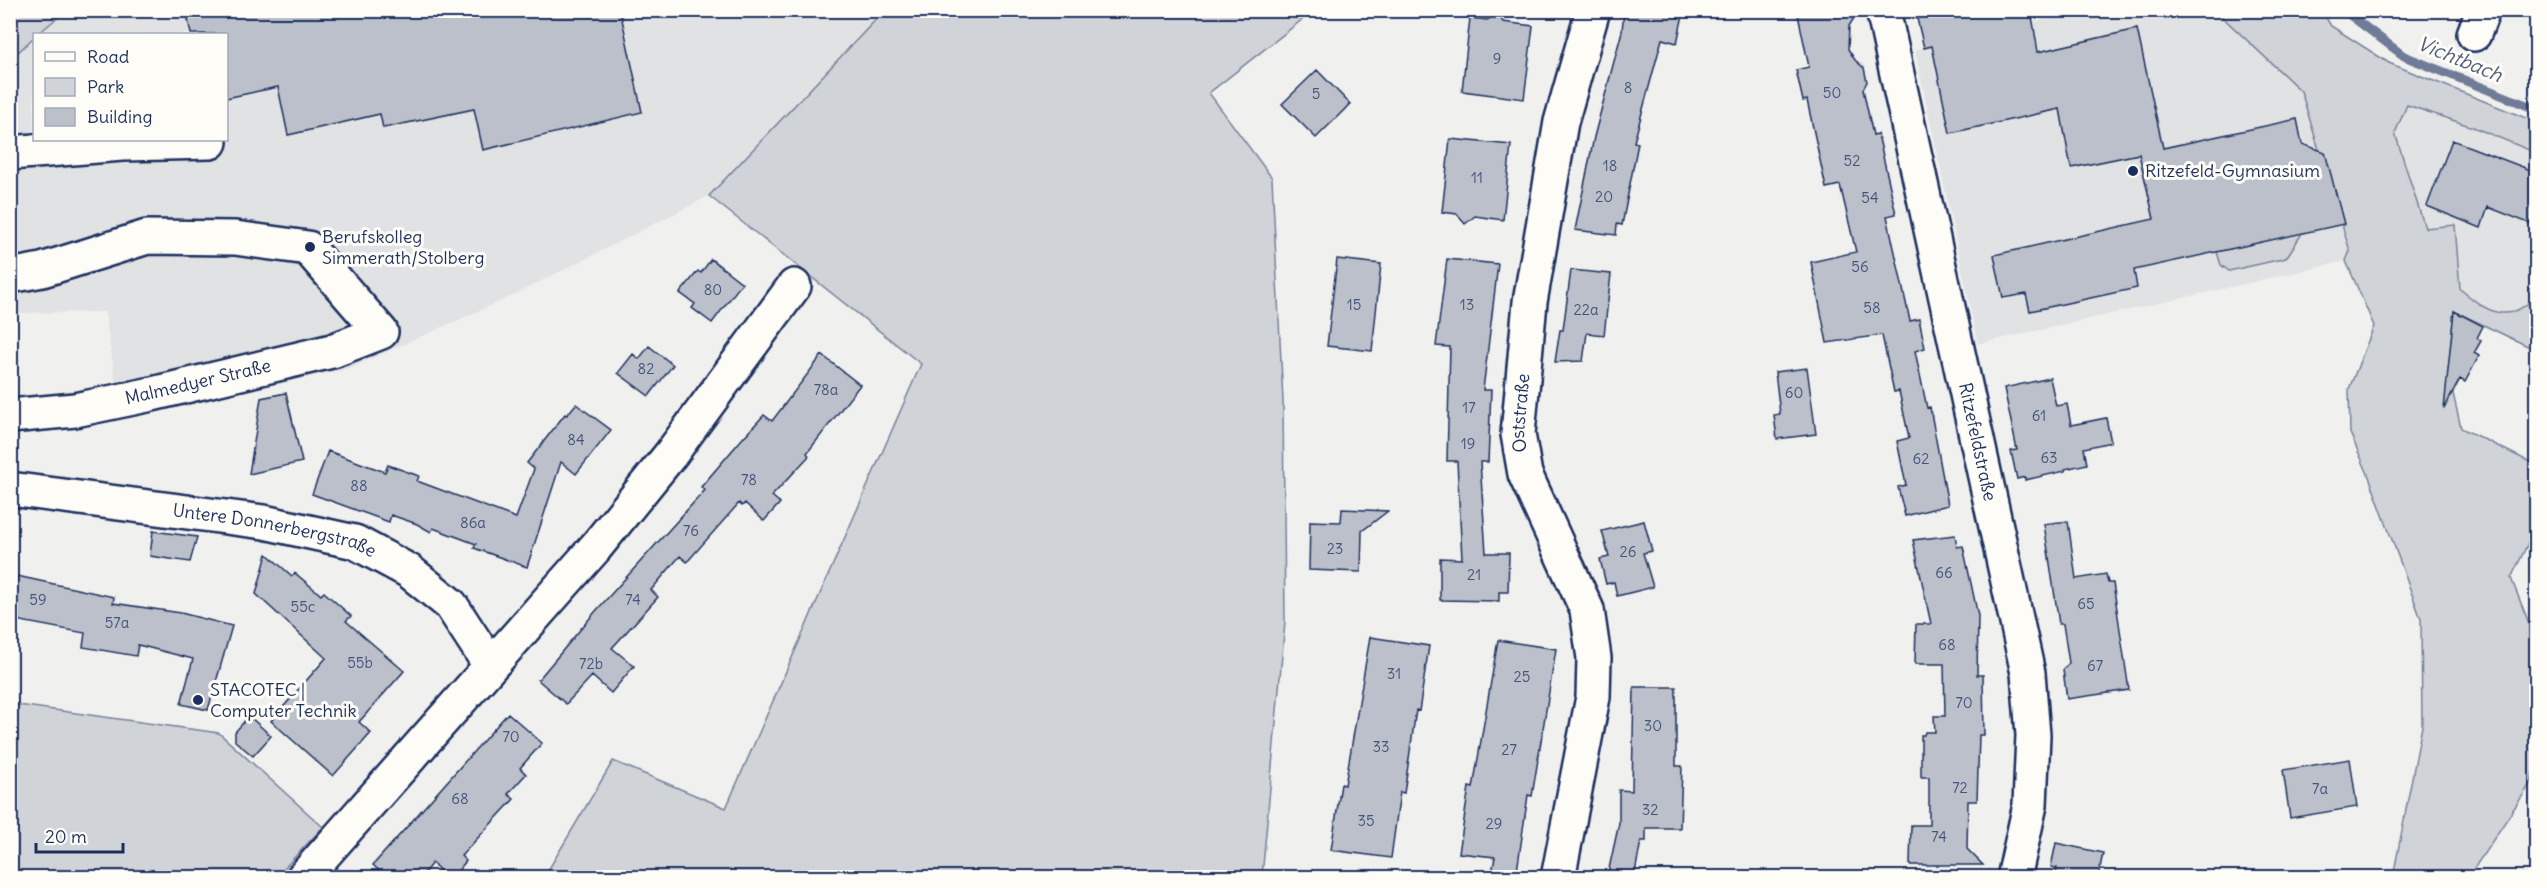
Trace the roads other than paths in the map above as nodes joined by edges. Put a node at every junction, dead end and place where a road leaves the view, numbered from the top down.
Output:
1 (1593, 10) edge
2 (1883, 10) edge
3 (210, 142) dead end
4 (10, 153) edge
5 (10, 276) edge
6 (794, 286) dead end
7 (10, 416) edge
8 (10, 489) edge
9 (490, 665) junction
10 (303, 878) edge
11 (1558, 878) edge
12 (2014, 878) edge

1 - 11 street, Oststraße
2 - 12 street, Ritzefeldstraße
3 - 4 street
5 - 7 street, Malmedyer Straße
6 - 9 street
8 - 9 street, Untere Donnerbergstraße
9 - 10 street

